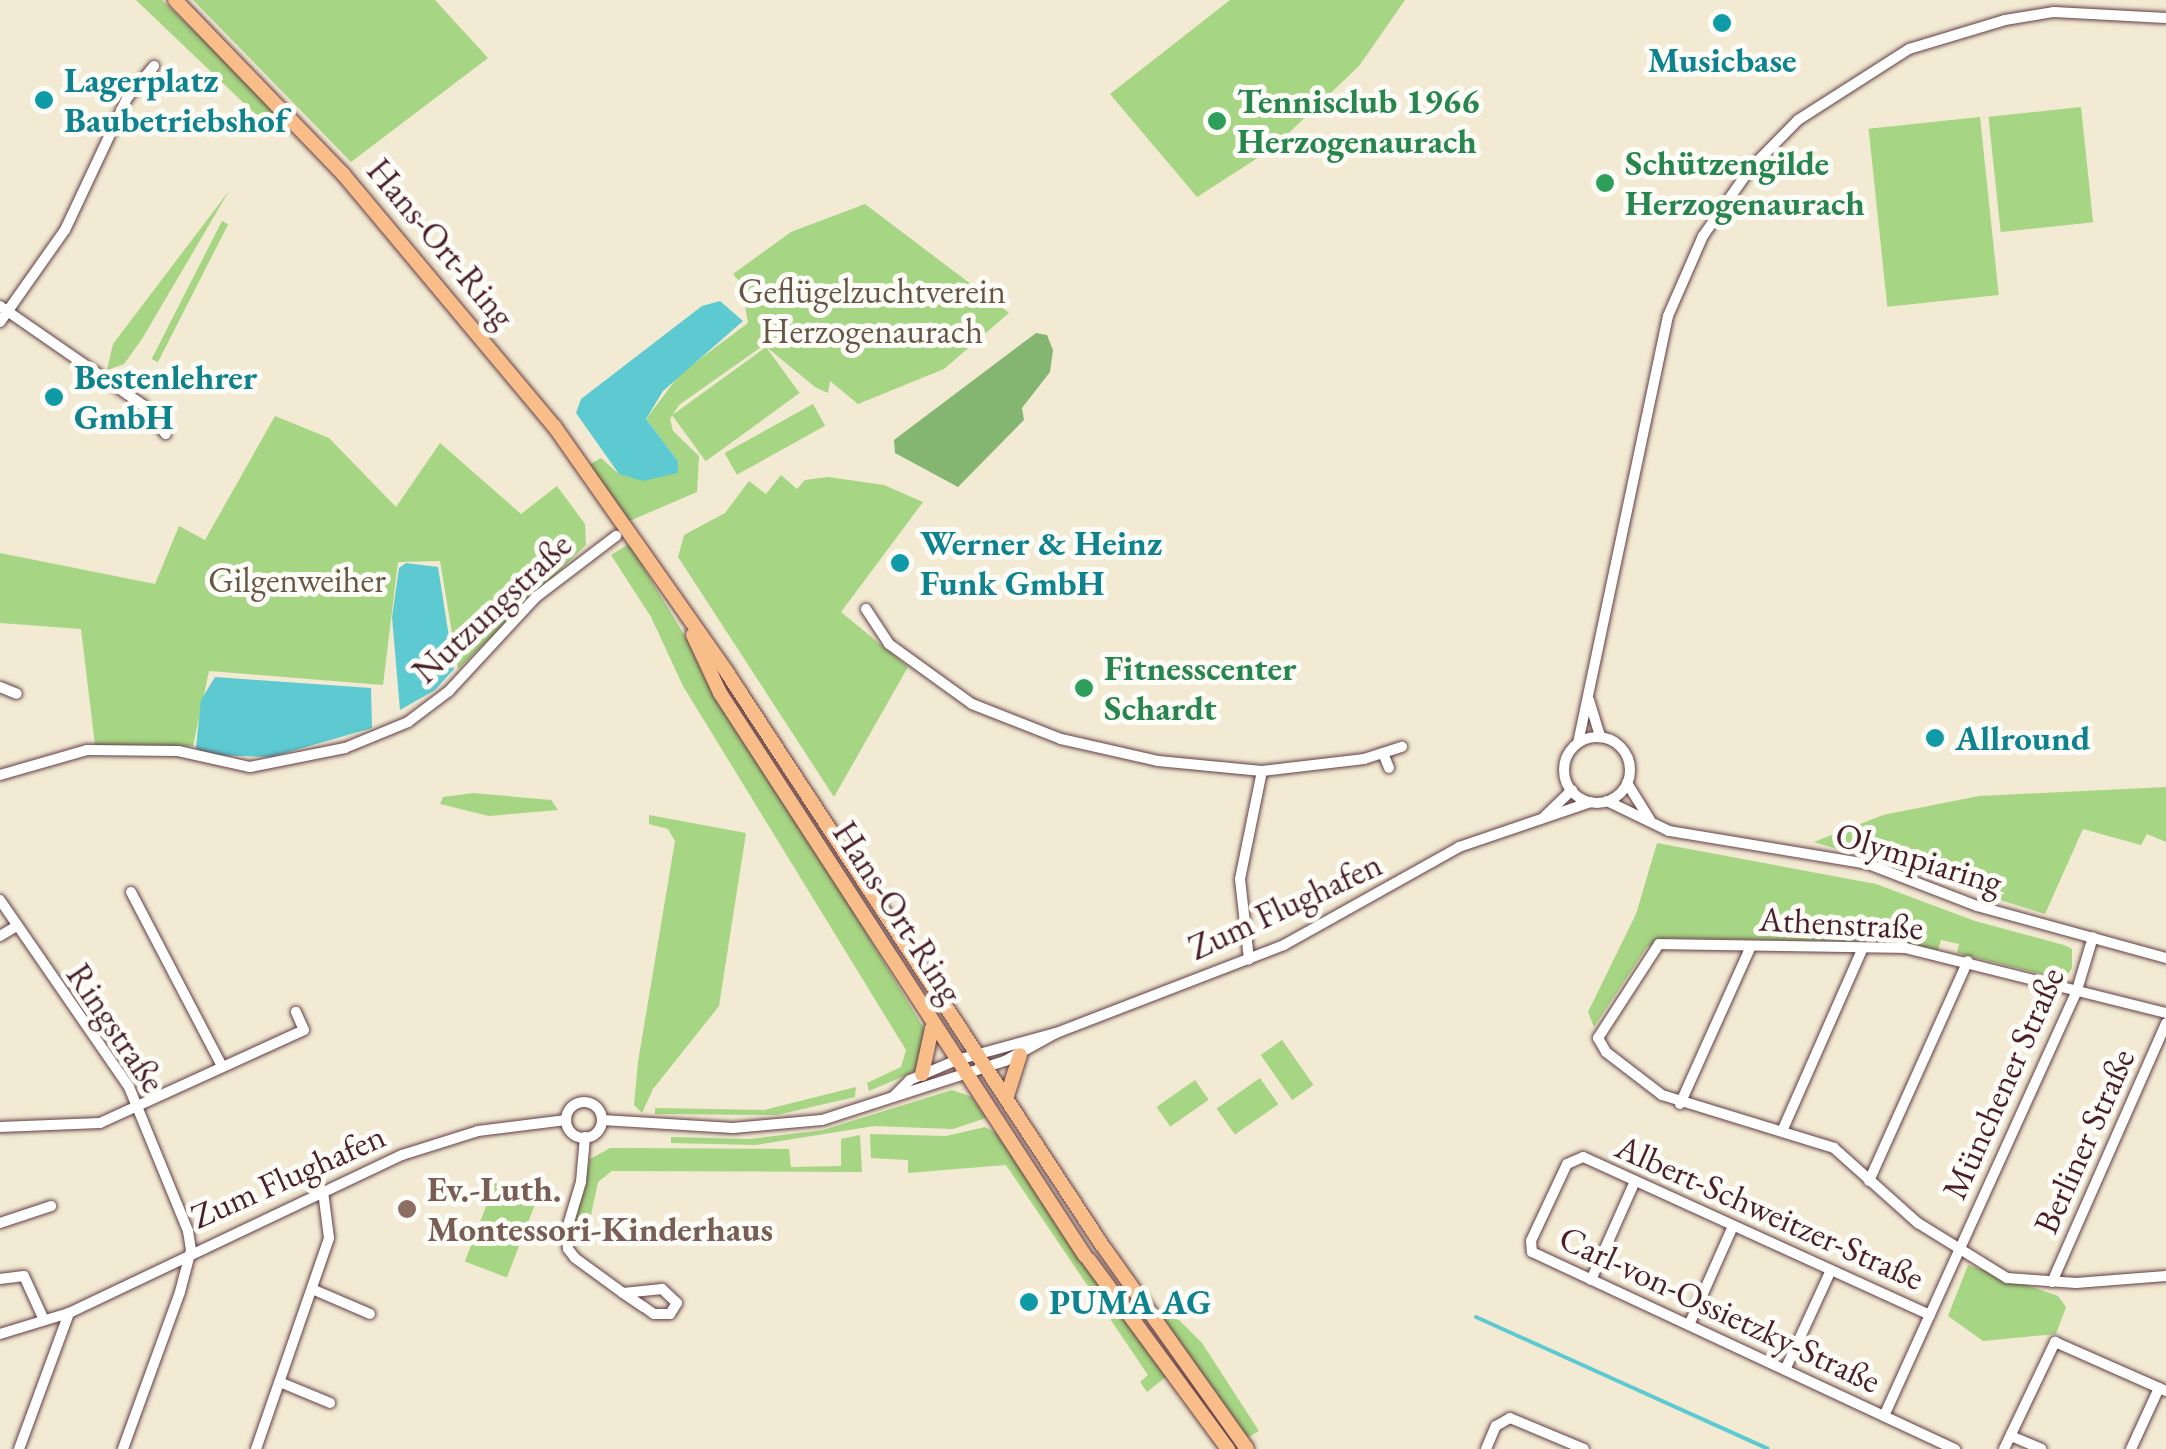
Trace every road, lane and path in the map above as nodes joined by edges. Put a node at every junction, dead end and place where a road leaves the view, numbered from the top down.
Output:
1 (174, 0) edge
2 (2166, 18) edge
3 (154, 66) dead end
4 (4, 308) edge
5 (0, 322) edge
6 (166, 434) dead end
7 (616, 536) dead end
8 (674, 594) junction
9 (866, 609) dead end
10 (0, 687) edge
11 (1587, 693) junction
12 (17, 694) dead end
13 (1600, 737) junction
14 (1578, 743) junction
15 (1402, 747) dead end
16 (1383, 753) junction
17 (1389, 768) dead end
18 (1262, 771) junction
19 (0, 775) edge
20 (1627, 783) junction
21 (1572, 790) junction
22 (1607, 801) junction
23 (1591, 802) junction
24 (1535, 823) junction
25 (1654, 825) junction
26 (132, 892) dead end
27 (0, 900) edge
28 (15, 927) junction
29 (0, 936) edge
30 (2093, 937) junction
31 (1751, 946) junction
32 (1863, 948) junction
33 (1249, 958) junction
34 (2166, 958) edge
35 (1968, 961) junction
36 (2076, 990) junction
37 (296, 1012) dead end
38 (2166, 1012) edge
39 (932, 1022) junction
40 (2166, 1023) edge
41 (1056, 1033) junction
42 (1027, 1052) junction
43 (976, 1054) junction
44 (957, 1060) junction
45 (222, 1066) junction
46 (985, 1068) junction
47 (922, 1074) junction
48 (966, 1074) junction
49 (893, 1098) junction
50 (1006, 1100) junction
51 (1680, 1104) junction
52 (140, 1108) junction
53 (566, 1120) junction
54 (602, 1120) junction
55 (0, 1127) edge
56 (1783, 1129) junction
57 (585, 1137) junction
58 (1636, 1181) junction
59 (1869, 1181) junction
60 (323, 1191) junction
61 (51, 1206) dead end
62 (0, 1223) edge
63 (1734, 1226) junction
64 (1960, 1249) junction
65 (191, 1250) junction
66 (1532, 1252) joint
67 (1831, 1270) junction
68 (2166, 1275) edge
69 (0, 1279) edge
70 (1591, 1280) junction
71 (2052, 1282) junction
72 (312, 1289) junction
73 (623, 1293) junction
74 (69, 1312) junction
75 (370, 1314) dead end
76 (42, 1315) junction
77 (1930, 1315) junction
78 (1689, 1325) junction
79 (0, 1334) edge
80 (1785, 1370) junction
81 (282, 1383) junction
82 (2162, 1390) edge
83 (330, 1403) dead end
84 (1884, 1416) junction
85 (2010, 1436) junction
86 (1556, 1437) junction
87 (19, 1449) edge
88 (123, 1449) edge
89 (256, 1449) edge
90 (1228, 1449) edge
91 (1247, 1449) edge
92 (1486, 1449) edge
93 (1551, 1449) edge
94 (1584, 1449) edge
95 (1956, 1449) edge
96 (2004, 1449) edge
97 (2041, 1449) edge
98 (2132, 1449) edge

1 - 8 main road, Hans-Ort-Ring
2 - 11 street
3 - 4 street
4 - 5 street
4 - 6 street
7 - 19 street, Nutzungstraße
8 - 39 main road, Hans-Ort-Ring
8 - 43 main road, Hans-Ort-Ring
9 - 18 street
10 - 12 street
11 - 13 street
11 - 14 street
13 - 14 street
13 - 20 street
14 - 21 street
15 - 16 street
16 - 17 street
16 - 18 street
18 - 33 street
20 - 22 street
20 - 25 street
21 - 23 street
21 - 24 street, Zum Flughafen
22 - 23 street
22 - 25 street, Olympiaring
23 - 24 street, Zum Flughafen
24 - 33 street, Zum Flughafen
25 - 30 street, Olympiaring
26 - 45 street
27 - 28 street, Ringstraße
28 - 29 street
28 - 52 street, Ringstraße
30 - 34 street, Olympiaring
30 - 36 street, Münchener Straße
31 - 32 street, Athenstraße
31 - 51 street
31 - 51 street, Athenstraße
32 - 35 street, Athenstraße
32 - 56 street
33 - 41 street, Zum Flughafen
35 - 36 street, Athenstraße
35 - 59 street
36 - 38 street, Athenstraße
36 - 64 street, Münchener Straße
37 - 45 street
39 - 44 main road, Hans-Ort-Ring
39 - 47 main road
40 - 71 street, Berliner Straße
41 - 42 street, Zum Flughafen
41 - 43 street, Zum Flughafen
42 - 46 street, Zum Flughafen
42 - 50 main road
43 - 44 street, Zum Flughafen
43 - 46 main road, Hans-Ort-Ring
44 - 47 street, Zum Flughafen
44 - 48 main road, Hans-Ort-Ring
45 - 52 street
46 - 48 street, Zum Flughafen
46 - 50 main road, Hans-Ort-Ring
47 - 49 street, Zum Flughafen
48 - 49 street, Zum Flughafen
48 - 90 main road, Hans-Ort-Ring
49 - 54 street, Zum Flughafen
50 - 91 main road, Hans-Ort-Ring
51 - 56 street
52 - 55 street
52 - 65 street, Ringstraße
53 - 54 street
53 - 57 street
53 - 60 street, Zum Flughafen
54 - 57 street
56 - 59 street
57 - 73 street
58 - 63 street, Albert-Schweitzer-Straße
58 - 66 street, Albert-Schweitzer-Straße
58 - 70 street
59 - 64 street
60 - 65 street, Zum Flughafen
60 - 72 street
61 - 62 street
63 - 67 street, Albert-Schweitzer-Straße
63 - 78 street
64 - 71 street
64 - 77 street, Münchener Straße
65 - 74 street, Zum Flughafen
65 - 88 street
66 - 70 street, Carl-von-Ossietzky-Straße
67 - 77 street, Albert-Schweitzer-Straße
67 - 80 street
68 - 71 street
69 - 76 street
70 - 78 street, Carl-von-Ossietzky-Straße
72 - 75 street
72 - 81 street
73 - 73 street
74 - 76 street, Zum Flughafen
74 - 87 street
76 - 79 street, Zum Flughafen
77 - 84 street, Münchener Straße
78 - 80 street, Carl-von-Ossietzky-Straße
80 - 84 street, Carl-von-Ossietzky-Straße
81 - 83 street
81 - 89 street
82 - 85 street
82 - 98 street
84 - 95 street, Carl-von-Ossietzky-Straße
85 - 96 street
85 - 97 street
86 - 92 street
86 - 93 street
86 - 94 street

